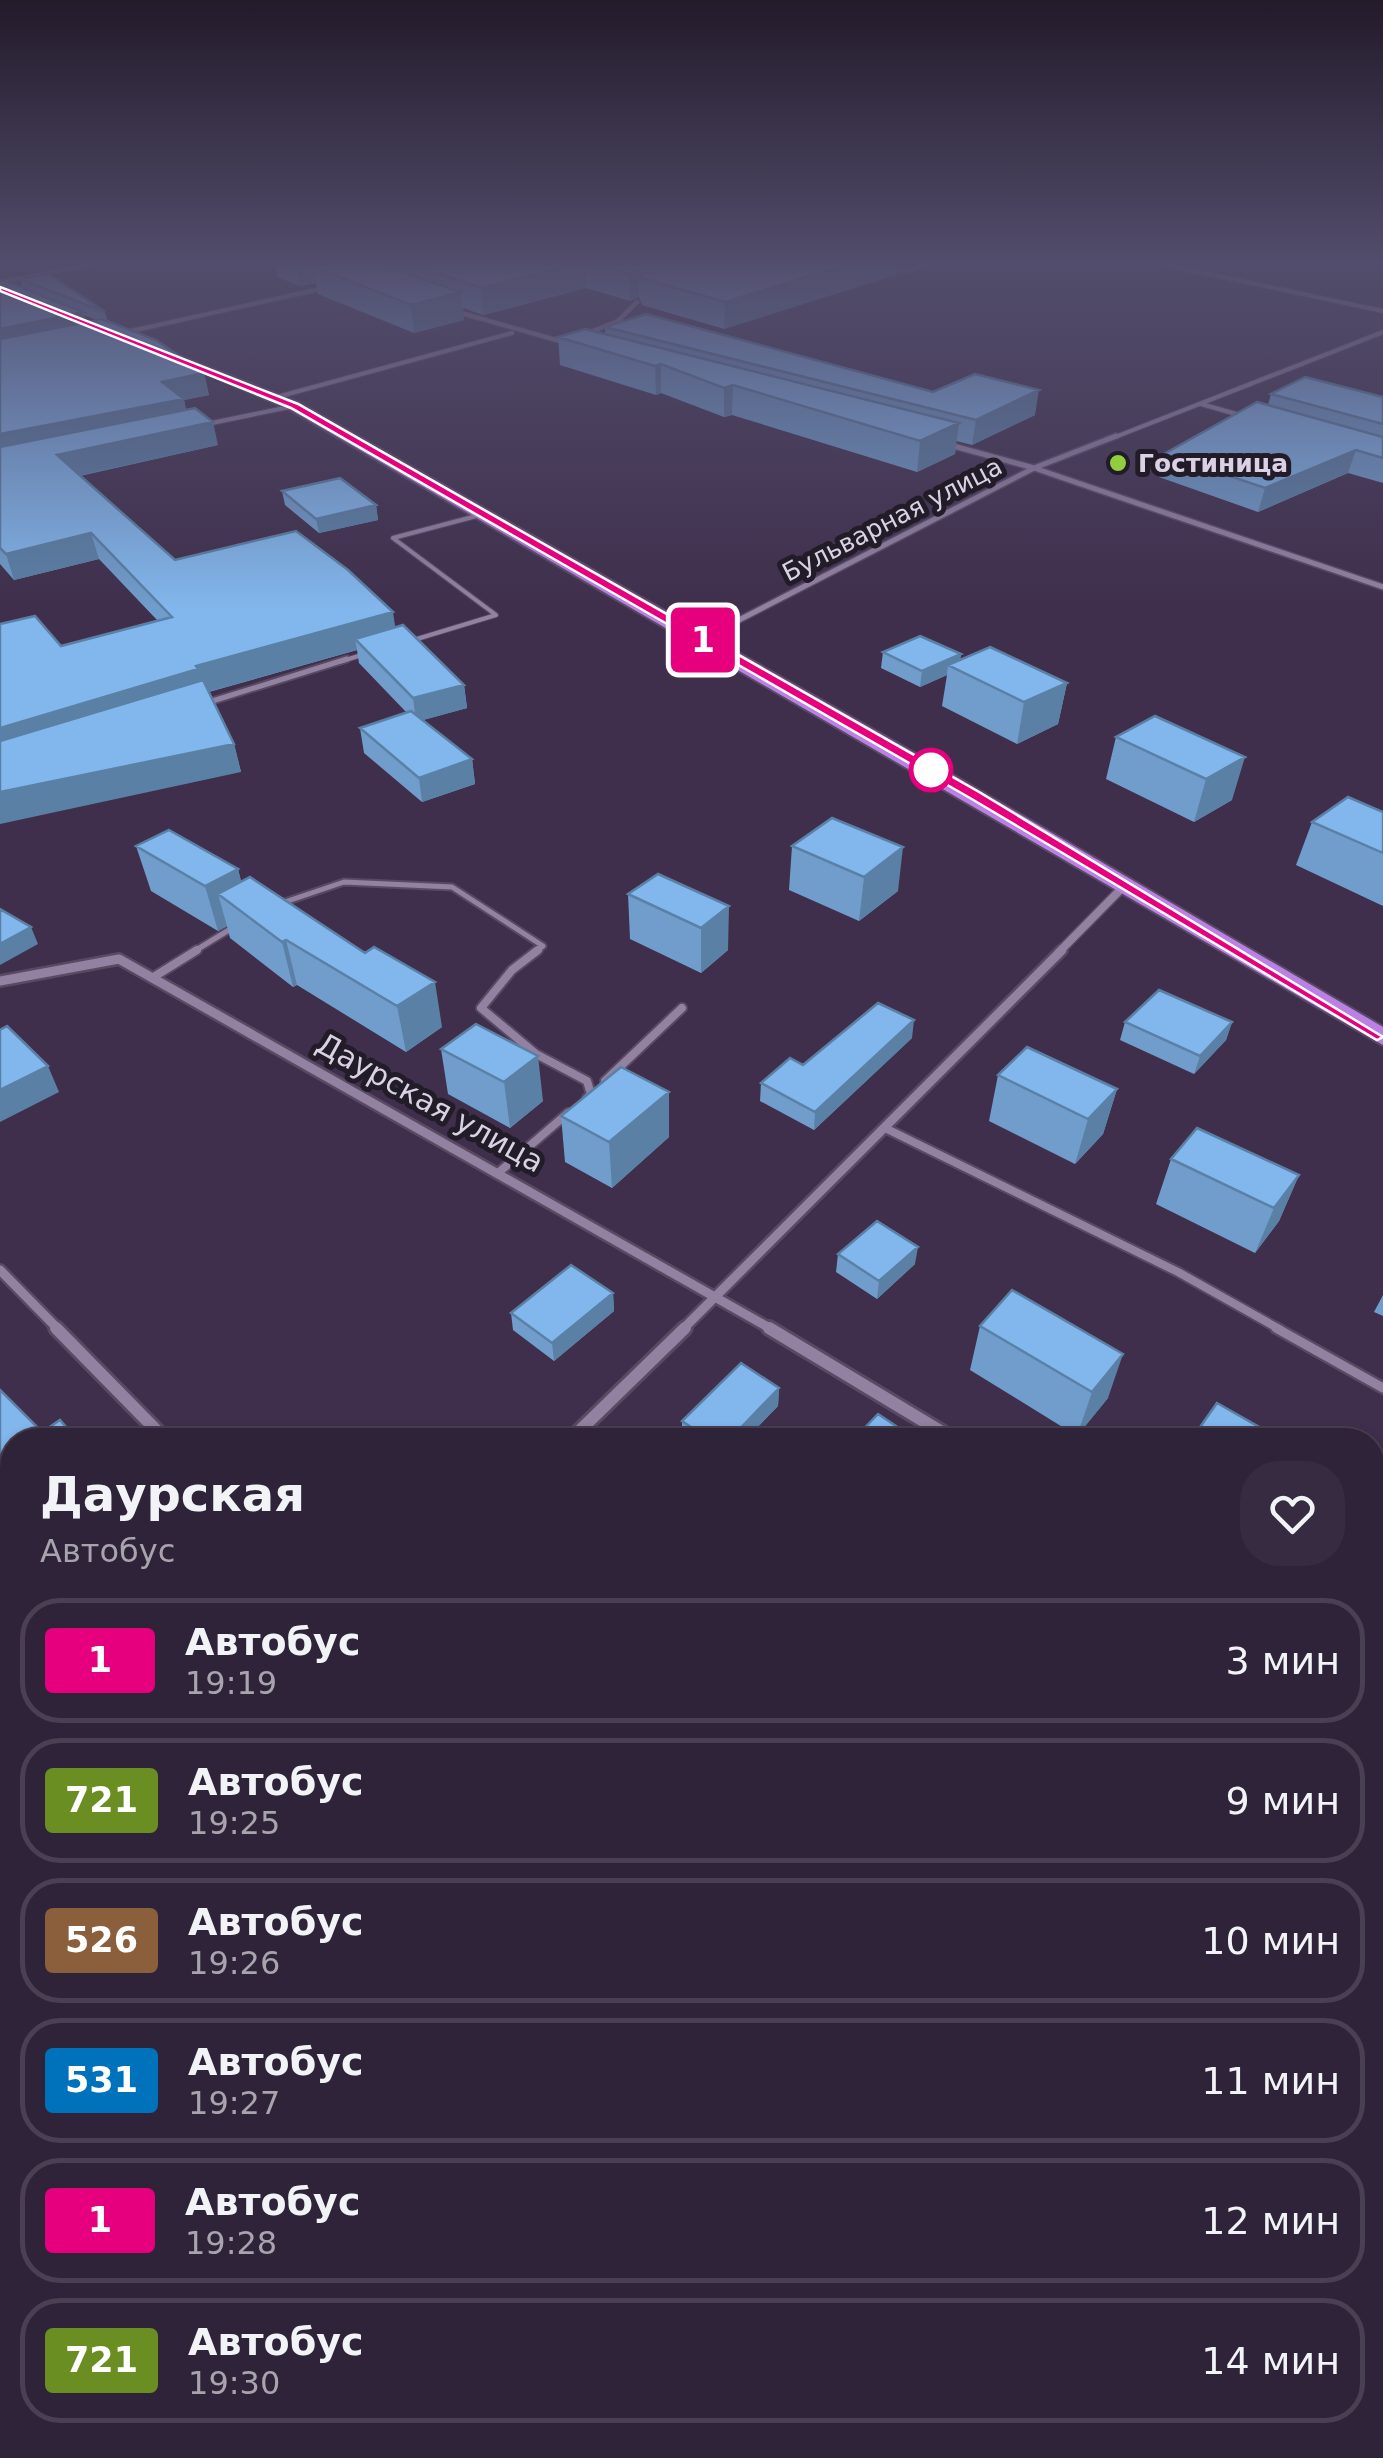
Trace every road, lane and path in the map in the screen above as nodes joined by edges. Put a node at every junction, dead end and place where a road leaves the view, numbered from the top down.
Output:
1 (236, 380) edge
2 (338, 380) edge
3 (1262, 380) edge
4 (277, 396) junction
5 (1200, 404) junction
6 (294, 406) junction
7 (1255, 419) edge
8 (184, 428) edge
9 (940, 443) edge
10 (1034, 468) junction
11 (484, 514) junction
12 (1383, 587) edge
13 (702, 639) junction
14 (400, 644) edge
15 (381, 650) edge
16 (191, 708) edge
17 (1126, 884) junction
18 (260, 914) edge
19 (242, 922) edge
20 (152, 978) junction
21 (0, 980) edge
22 (682, 1008) dead end
23 (1382, 1035) edge
24 (591, 1094) junction
25 (887, 1130) junction
26 (498, 1173) junction
27 (0, 1270) edge
28 (715, 1295) junction
29 (1383, 1388) edge
30 (154, 1428) edge
31 (582, 1428) edge
32 (936, 1428) edge

1 - 4 highway
2 - 4 street
3 - 5 street, Бульварная улица
4 - 6 highway
5 - 7 street
5 - 10 street, Бульварная улица
6 - 8 street
6 - 11 highway
9 - 10 street
10 - 12 street
10 - 13 street, Бульварная улица
11 - 13 highway
11 - 14 lane
13 - 17 highway
15 - 16 lane
17 - 23 highway
17 - 25 street
18 - 24 lane
19 - 20 lane
20 - 21 street, Даурская улица
20 - 26 street, Даурская улица
22 - 24 lane
24 - 26 lane
25 - 28 street
25 - 29 lane
26 - 28 street, Даурская улица
27 - 30 street
28 - 31 street
28 - 32 street, Даурская улица

